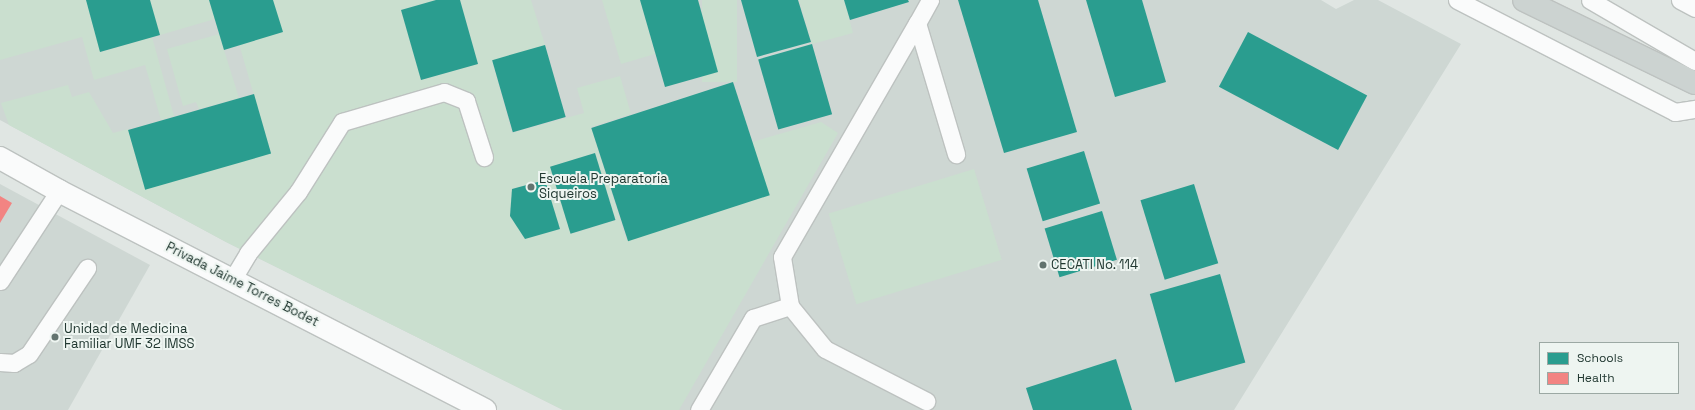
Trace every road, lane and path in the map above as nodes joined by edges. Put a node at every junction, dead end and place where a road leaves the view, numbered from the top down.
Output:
1 (930, 0) edge
2 (1457, 0) edge
3 (1524, 0) edge
4 (1590, 0) edge
5 (1680, 0) edge
6 (1695, 8) edge
7 (917, 22) junction
8 (1695, 61) edge
9 (1695, 83) edge
10 (1695, 109) edge
11 (956, 154) dead end
12 (484, 157) dead end
13 (0, 158) edge
14 (59, 191) junction
15 (87, 268) dead end
16 (232, 280) junction
17 (0, 281) edge
18 (790, 306) junction
19 (0, 362) edge
20 (926, 401) dead end
21 (485, 410) edge
22 (699, 410) edge

1 - 7 lane
2 - 10 lane
3 - 9 main road
4 - 8 lane
5 - 6 lane
7 - 11 lane
7 - 18 lane
12 - 16 lane
13 - 14 street, Privada Jaime Torres Bodet
14 - 16 street, Privada Jaime Torres Bodet
14 - 17 lane
15 - 19 lane
16 - 21 street, Privada Jaime Torres Bodet
18 - 20 lane
18 - 22 lane

